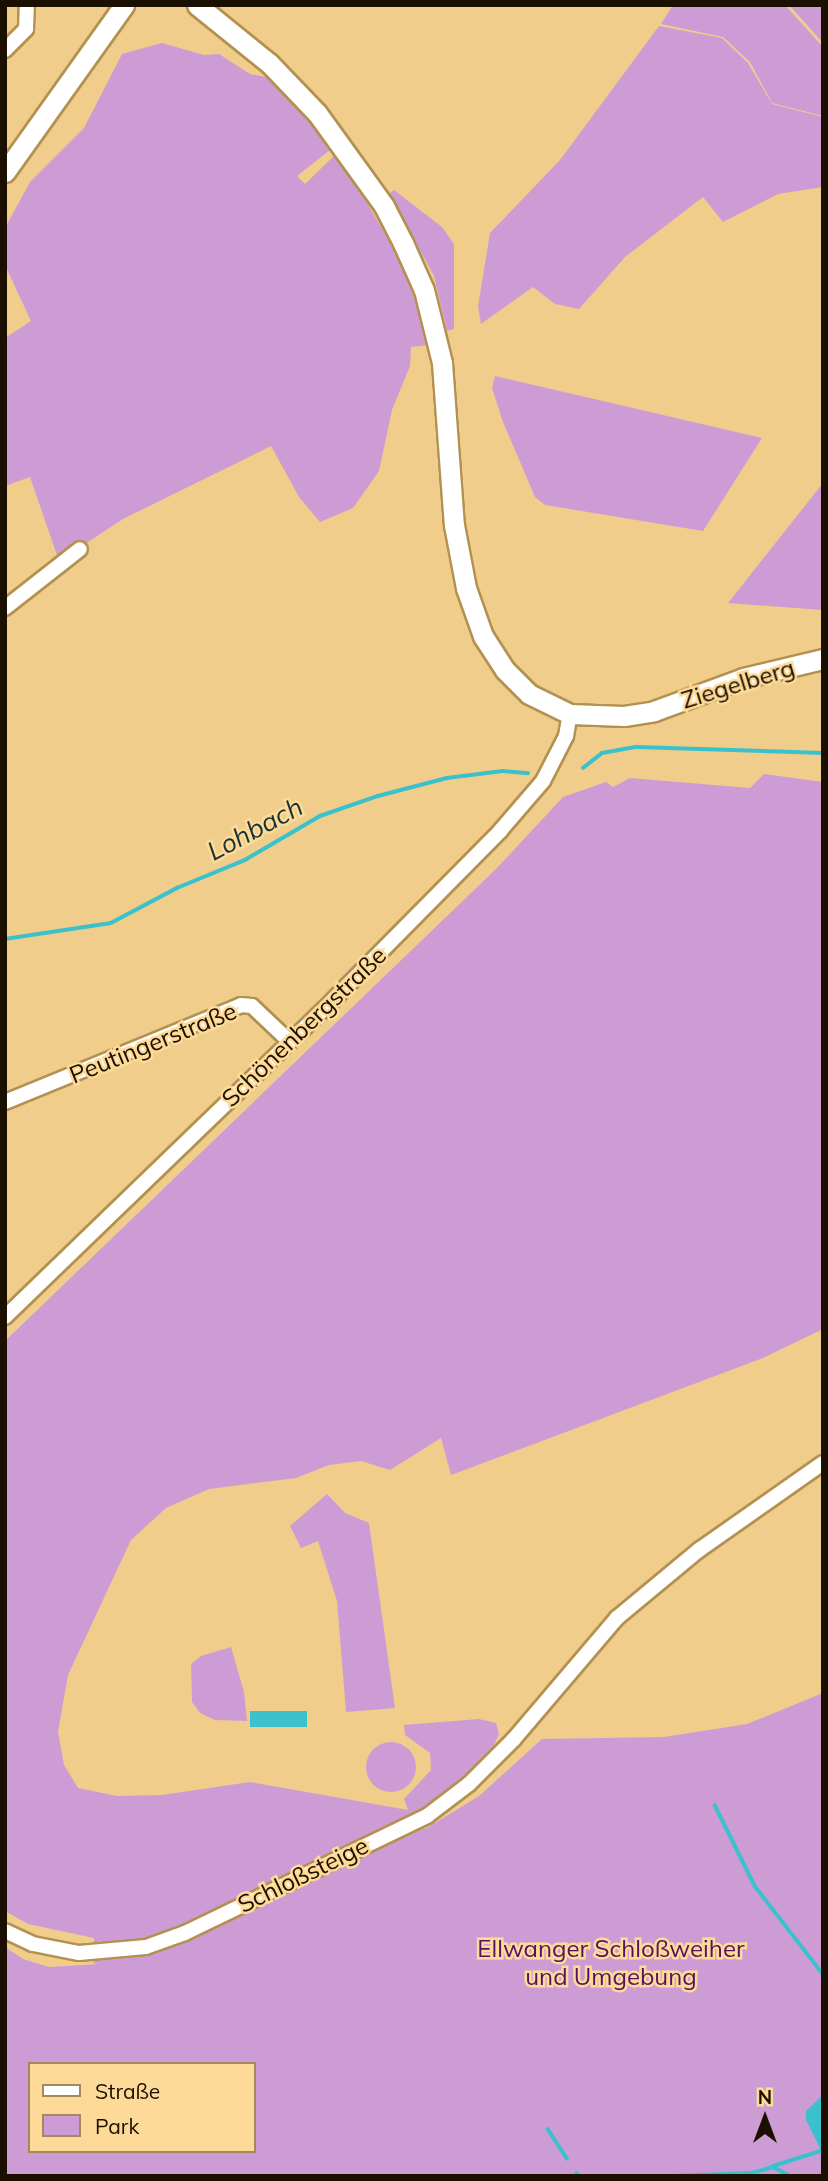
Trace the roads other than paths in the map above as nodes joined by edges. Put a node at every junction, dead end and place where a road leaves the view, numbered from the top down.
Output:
1 (27, 5) edge
2 (197, 5) edge
3 (122, 7) edge
4 (5, 50) edge
5 (5, 172) edge
6 (80, 549) dead end
7 (5, 608) edge
8 (823, 659) edge
9 (570, 714) junction
10 (289, 1042) junction
11 (5, 1102) edge
12 (5, 1317) edge
13 (823, 1463) edge
14 (5, 1931) edge

1 - 4 street
2 - 9 main road
3 - 5 main road
6 - 7 street
8 - 9 main road, Ziegelberg
9 - 10 street, Schönenbergstraße
10 - 11 street, Peutingerstraße
10 - 12 street, Schönenbergstraße
13 - 14 street, Schloßsteige

